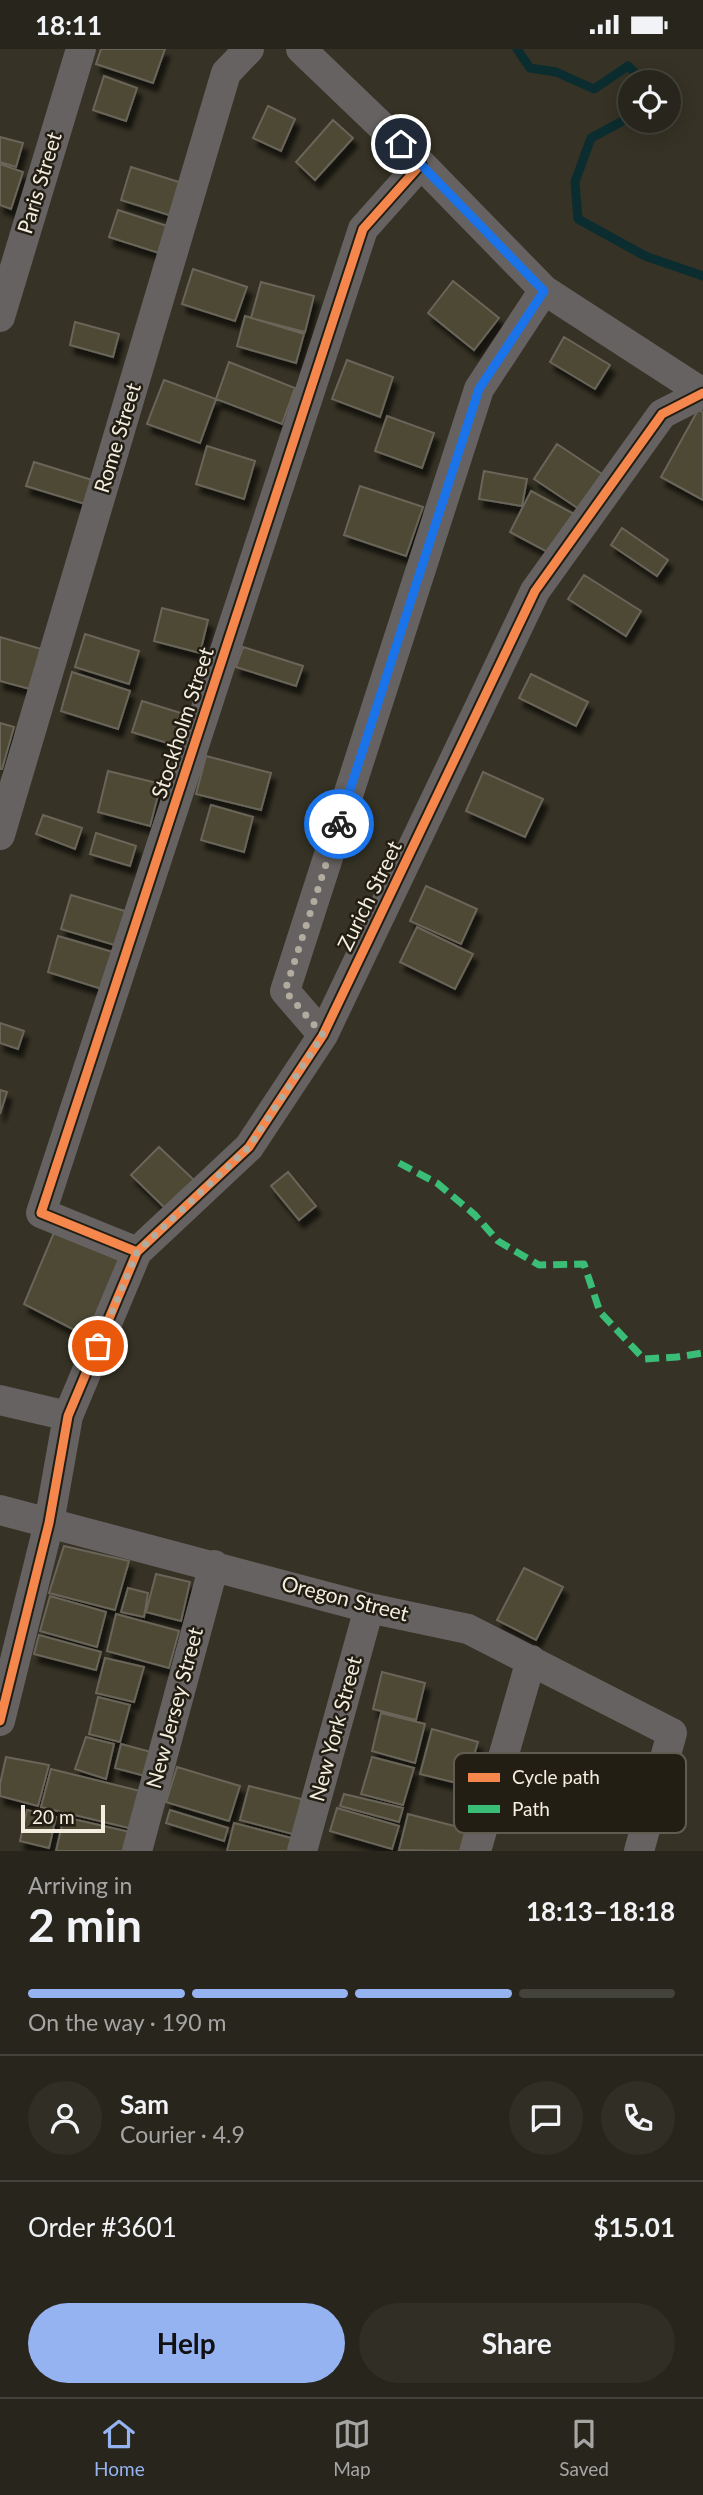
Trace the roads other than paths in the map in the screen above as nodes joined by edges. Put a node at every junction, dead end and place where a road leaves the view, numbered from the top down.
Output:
1 (81, 49) edge
2 (249, 49) edge
3 (301, 49) edge
4 (421, 164) junction
5 (544, 291) junction
6 (0, 317) edge
7 (703, 393) edge
8 (0, 835) edge
9 (323, 1035) junction
10 (137, 1252) junction
11 (0, 1400) edge
12 (68, 1416) junction
13 (0, 1510) edge
14 (49, 1523) junction
15 (214, 1565) junction
16 (369, 1608) junction
17 (531, 1660) junction
18 (0, 1721) edge
19 (504, 1753) edge
20 (666, 1753) edge
21 (481, 1833) edge
22 (644, 1833) edge
23 (136, 1851) edge
24 (302, 1851) edge
25 (476, 1851) edge
26 (639, 1851) edge

1 - 6 street, Paris Street
2 - 8 street, Rome Street
3 - 4 street
4 - 5 street
4 - 10 street, Stockholm Street
5 - 7 street
5 - 9 street
7 - 9 street, Zurich Street
9 - 10 street, Zurich Street
10 - 12 street, Zurich Street
11 - 12 street
12 - 14 street, Zurich Street
13 - 14 street, Oregon Street
14 - 15 street, Oregon Street
14 - 18 street, Zurich Street
15 - 16 street, Oregon Street
15 - 23 street, New Jersey Street
16 - 17 street, Oregon Street
16 - 24 street, New York Street
17 - 19 street
17 - 20 street, Oregon Street
21 - 25 street
22 - 26 street, Oregon Street

